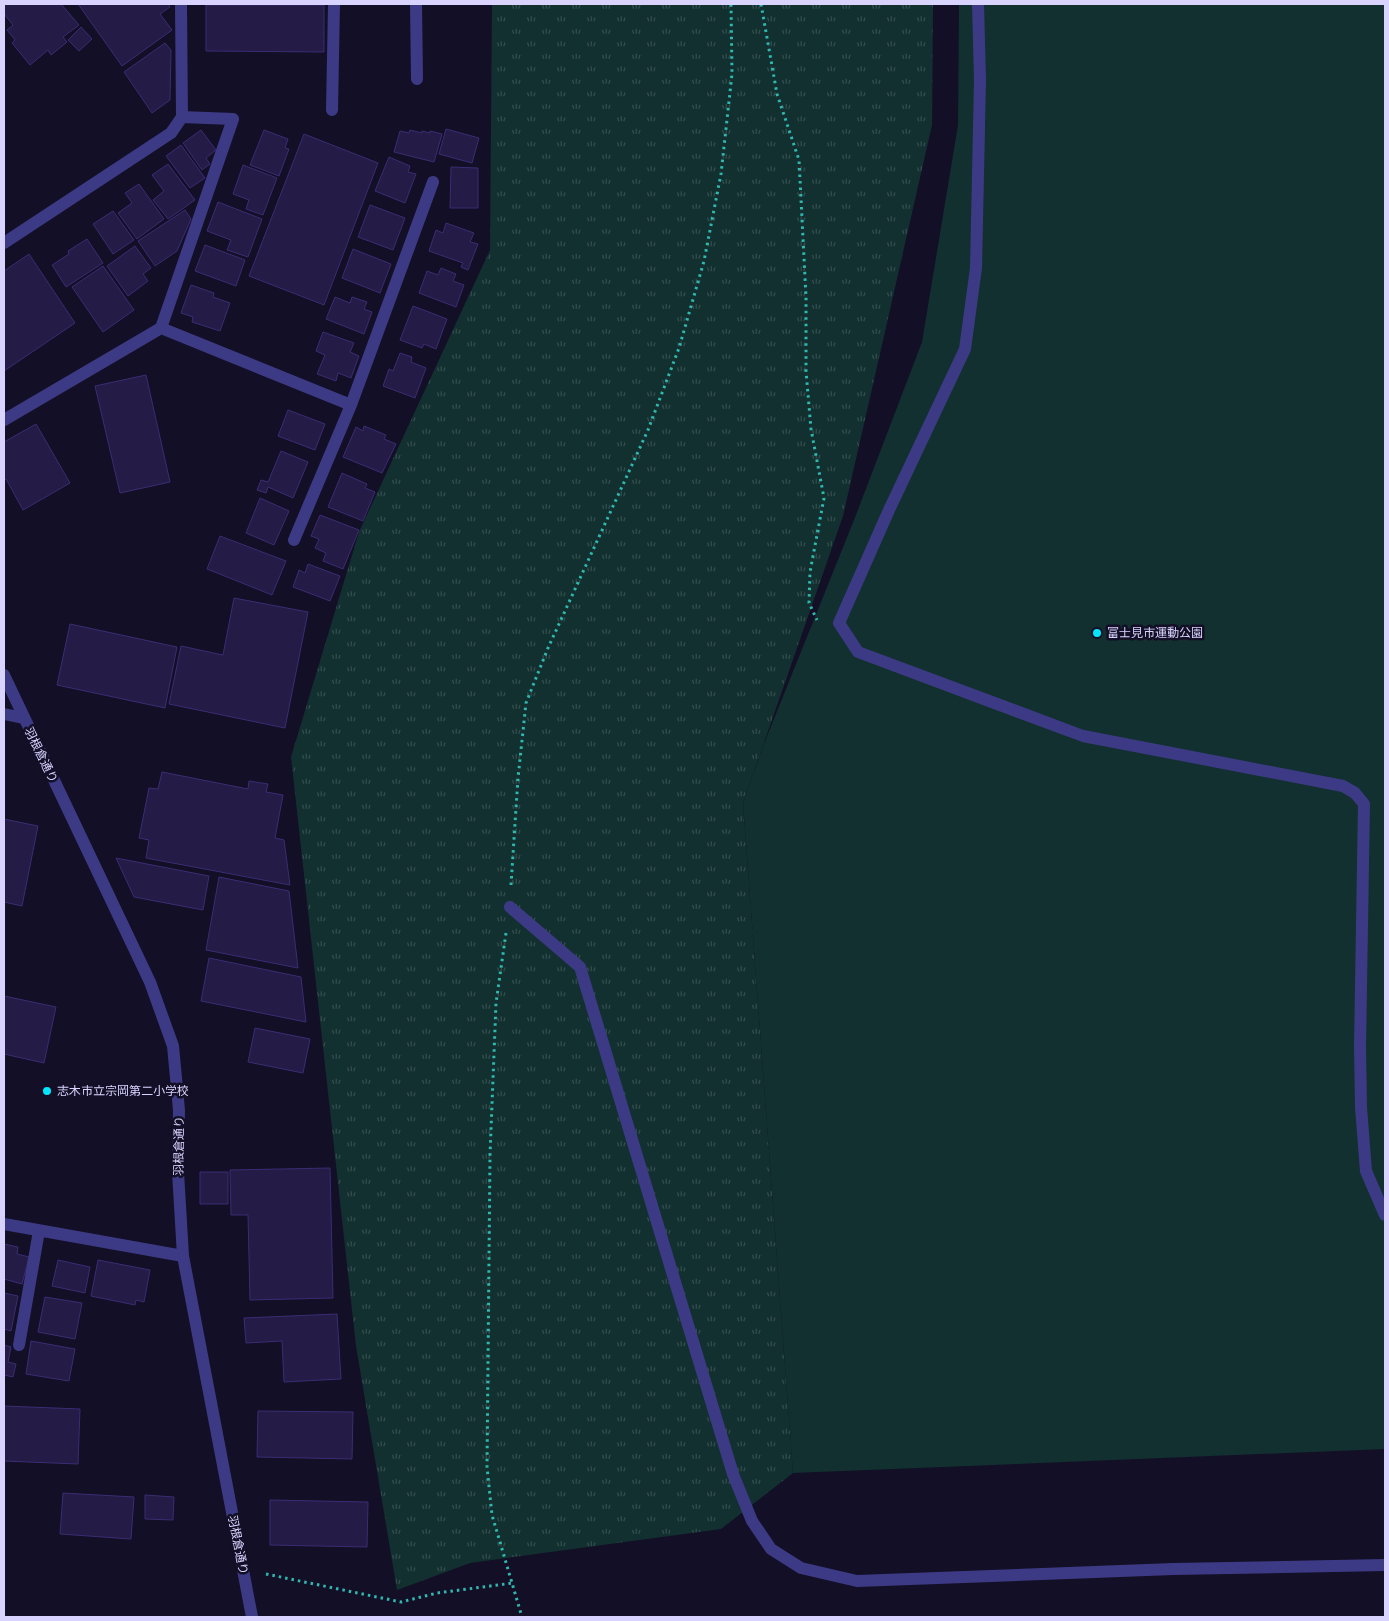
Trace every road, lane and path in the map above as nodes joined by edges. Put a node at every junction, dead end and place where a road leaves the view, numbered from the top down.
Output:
1 (181, 4) edge
2 (334, 4) edge
3 (416, 4) edge
4 (731, 4) edge
5 (761, 4) edge
6 (978, 4) edge
7 (417, 79) dead end
8 (332, 110) dead end
9 (182, 117) junction
10 (433, 182) dead end
11 (4, 243) edge
12 (161, 328) junction
13 (351, 405) junction
14 (4, 420) edge
15 (294, 540) dead end
16 (821, 628) dead end
17 (4, 675) edge
18 (4, 714) edge
19 (24, 718) junction
20 (510, 907) junction
21 (1385, 1215) edge
22 (4, 1224) edge
23 (39, 1230) junction
24 (183, 1256) junction
25 (19, 1345) dead end
26 (1385, 1565) edge
27 (264, 1573) dead end
28 (513, 1583) junction
29 (252, 1617) edge
30 (522, 1617) edge

1 - 9 street
2 - 8 street
3 - 7 street
4 - 20 path
5 - 16 path
6 - 21 street
9 - 11 street
9 - 12 street
10 - 13 street
12 - 13 street
12 - 14 street
13 - 15 street
17 - 19 street, 羽根倉通り
18 - 19 street
19 - 24 street, 羽根倉通り
20 - 26 street
20 - 28 path
22 - 23 street
23 - 24 street
23 - 25 street
24 - 29 street, 羽根倉通り
27 - 28 path
28 - 30 path

